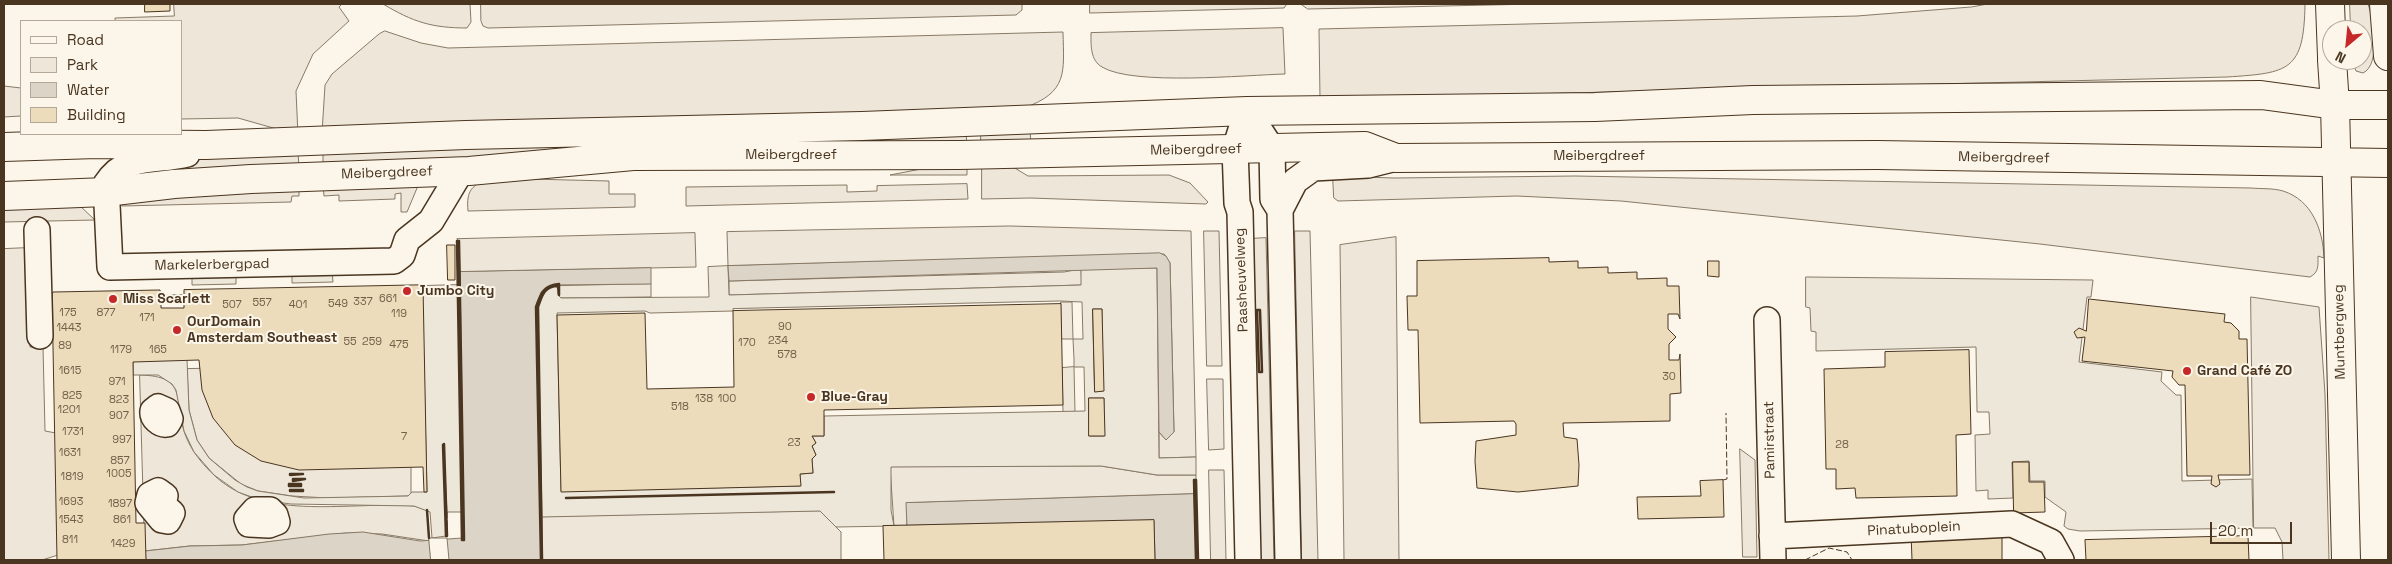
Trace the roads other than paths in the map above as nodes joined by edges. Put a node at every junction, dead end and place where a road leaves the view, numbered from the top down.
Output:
1 (2330, 4) edge
2 (2384, 4) edge
3 (2331, 20) edge
4 (2388, 56) edge
5 (2333, 70) edge
6 (2335, 105) junction
7 (2388, 105) edge
8 (1247, 111) junction
9 (206, 145) junction
10 (4, 147) edge
11 (1235, 149) junction
12 (1272, 149) junction
13 (1396, 158) junction
14 (2336, 162) junction
15 (2388, 163) edge
16 (461, 171) junction
17 (106, 192) junction
18 (4, 196) edge
19 (1280, 210) junction
20 (37, 230) dead end
21 (1767, 320) dead end
22 (40, 336) dead end
23 (1773, 548) edge
24 (2056, 551) edge
25 (1248, 560) edge
26 (1288, 560) edge
27 (2346, 560) edge

1 - 3 main road
2 - 4 main road
5 - 6 main road
6 - 7 main road, Meibergdreef
6 - 8 main road, Meibergdreef
6 - 14 main road, Muntbergweg
8 - 9 main road, Meibergdreef
8 - 11 street, Paasheuvelweg
8 - 12 street
9 - 10 main road, Meibergdreef
9 - 17 street
11 - 12 main road, Meibergdreef
11 - 16 main road, Meibergdreef
11 - 25 street, Paasheuvelweg
12 - 13 main road, Meibergdreef
12 - 19 street
13 - 14 main road, Meibergdreef
13 - 19 street
14 - 15 main road, Meibergdreef
14 - 27 main road, Muntbergweg
16 - 17 main road, Meibergdreef
16 - 17 street, Markelerbergpad
17 - 18 main road, Meibergdreef
19 - 26 street
20 - 22 street
21 - 23 street, Pamirstraat
23 - 24 street, Pinatuboplein

